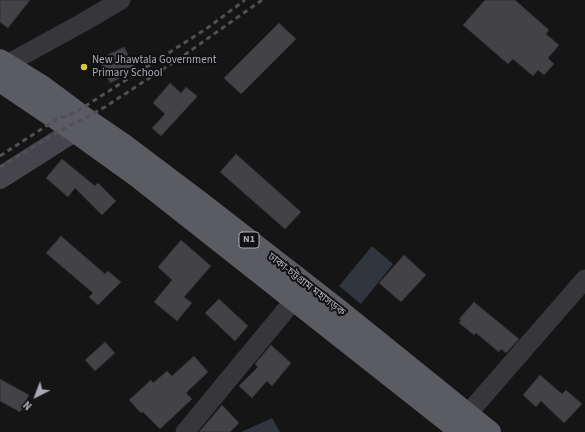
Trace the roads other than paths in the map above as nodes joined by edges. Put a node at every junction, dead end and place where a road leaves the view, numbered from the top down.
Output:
1 (120, 0) edge
2 (2, 68) edge
3 (74, 131) junction
4 (0, 178) edge
5 (585, 278) edge
6 (294, 300) junction
7 (461, 424) edge
8 (185, 432) edge
9 (490, 432) edge

1 - 2 street
2 - 3 highway, ঢাকা-চট্টগ্রাম মহাসড়ক / N1
2 - 7 highway, ঢাকা-চট্টগ্রাম মহাসড়ক / N1
3 - 4 main road
3 - 6 highway, ঢাকা-চট্টগ্রাম মহাসড়ক / N1
5 - 7 street
6 - 7 highway, ঢাকা-চট্টগ্রাম মহাসড়ক / N1
6 - 8 street
7 - 9 highway, ঢাকা-চট্টগ্রাম মহাসড়ক / N1

